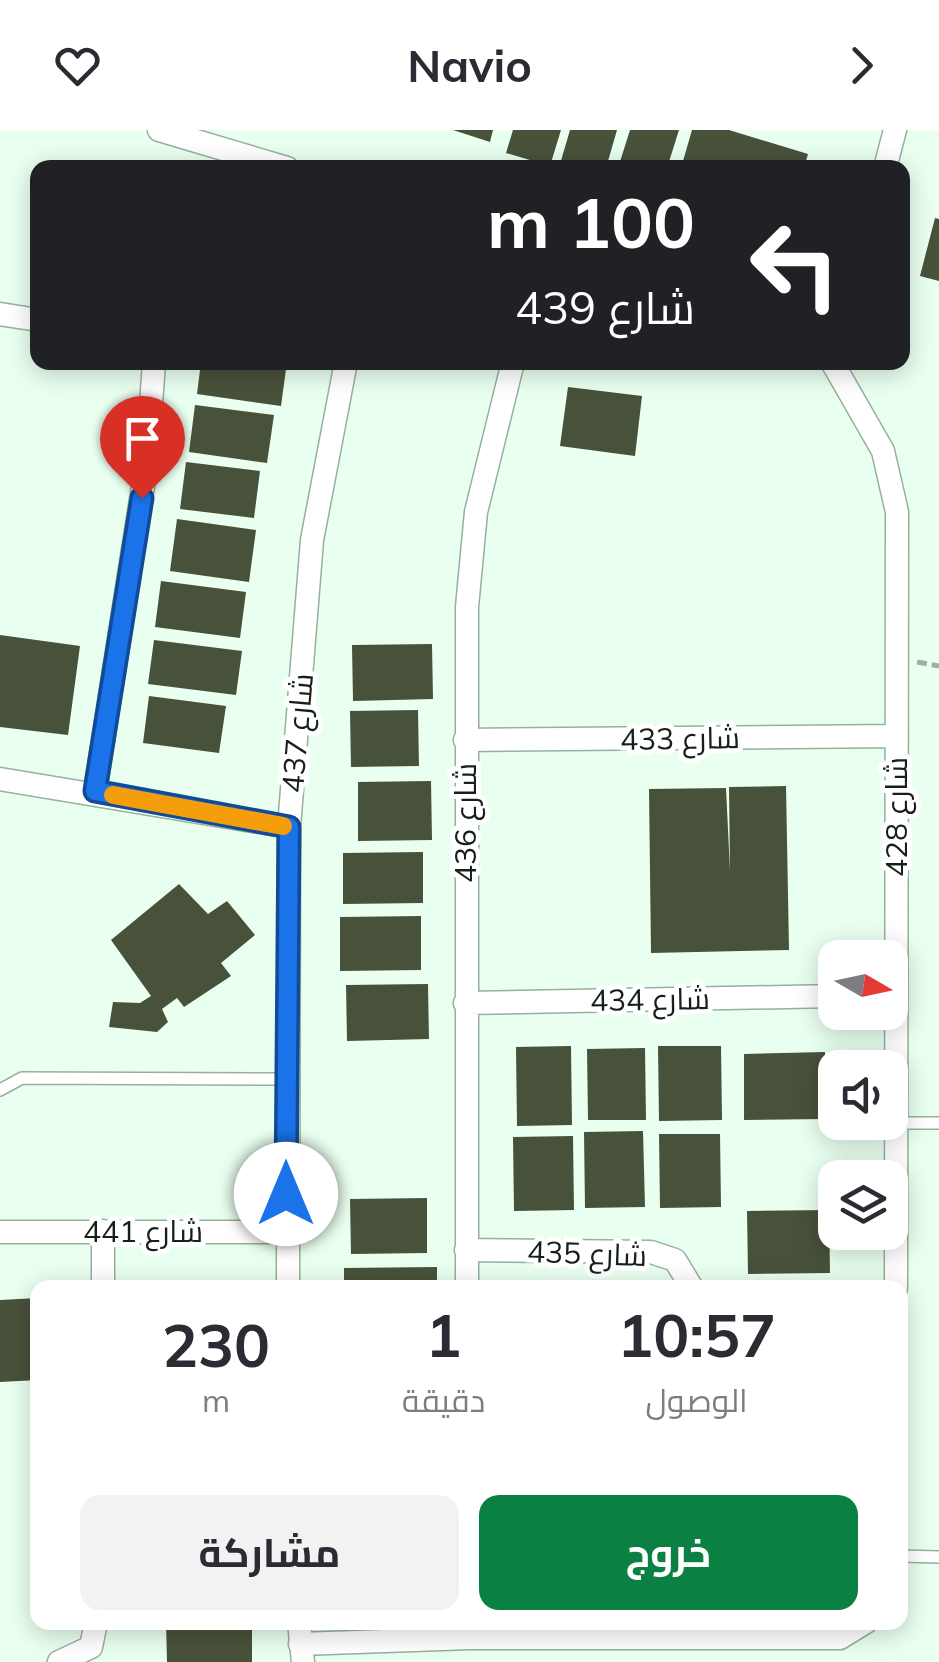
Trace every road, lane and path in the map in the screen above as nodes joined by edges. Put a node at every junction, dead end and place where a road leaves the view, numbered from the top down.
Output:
1 (159, 130) edge
2 (895, 130) edge
3 (221, 137) edge
4 (270, 160) edge
5 (887, 160) edge
6 (0, 314) edge
7 (30, 319) edge
8 (154, 370) edge
9 (344, 370) edge
10 (511, 370) edge
11 (837, 370) edge
12 (896, 736) junction
13 (465, 740) junction
14 (0, 779) edge
15 (95, 791) junction
16 (289, 827) junction
17 (894, 940) edge
18 (818, 996) edge
19 (465, 1003) junction
20 (287, 1079) junction
21 (0, 1090) edge
22 (939, 1123) edge
23 (908, 1124) edge
24 (896, 1140) edge
25 (103, 1231) junction
26 (0, 1232) edge
27 (286, 1232) junction
28 (466, 1250) junction
29 (103, 1280) edge
30 (288, 1280) edge
31 (466, 1280) edge
32 (687, 1280) edge
33 (896, 1280) edge
34 (908, 1556) edge
35 (939, 1556) edge
36 (94, 1630) edge
37 (470, 1630) edge
38 (707, 1630) edge
39 (853, 1630) edge
40 (299, 1648) edge
41 (58, 1662) edge

1 - 3 street
2 - 5 street
3 - 4 street
6 - 7 street
8 - 15 street
9 - 16 street, شارع 437
10 - 13 street, شارع 436
11 - 12 street, شارع 428
12 - 13 street, شارع 433
12 - 17 street, شارع 428
13 - 19 street, شارع 436
14 - 15 street
15 - 16 street
16 - 20 street, شارع 437
18 - 19 street, شارع 434
19 - 28 street, شارع 436
20 - 21 lane
20 - 27 street, شارع 437
22 - 23 lane
24 - 33 street, شارع 428
25 - 26 street, شارع 441
25 - 27 street, شارع 441
25 - 29 street
27 - 30 street, شارع 437
28 - 31 street, شارع 436
28 - 32 street, شارع 435
34 - 35 lane
36 - 41 street
37 - 40 street
38 - 39 street

